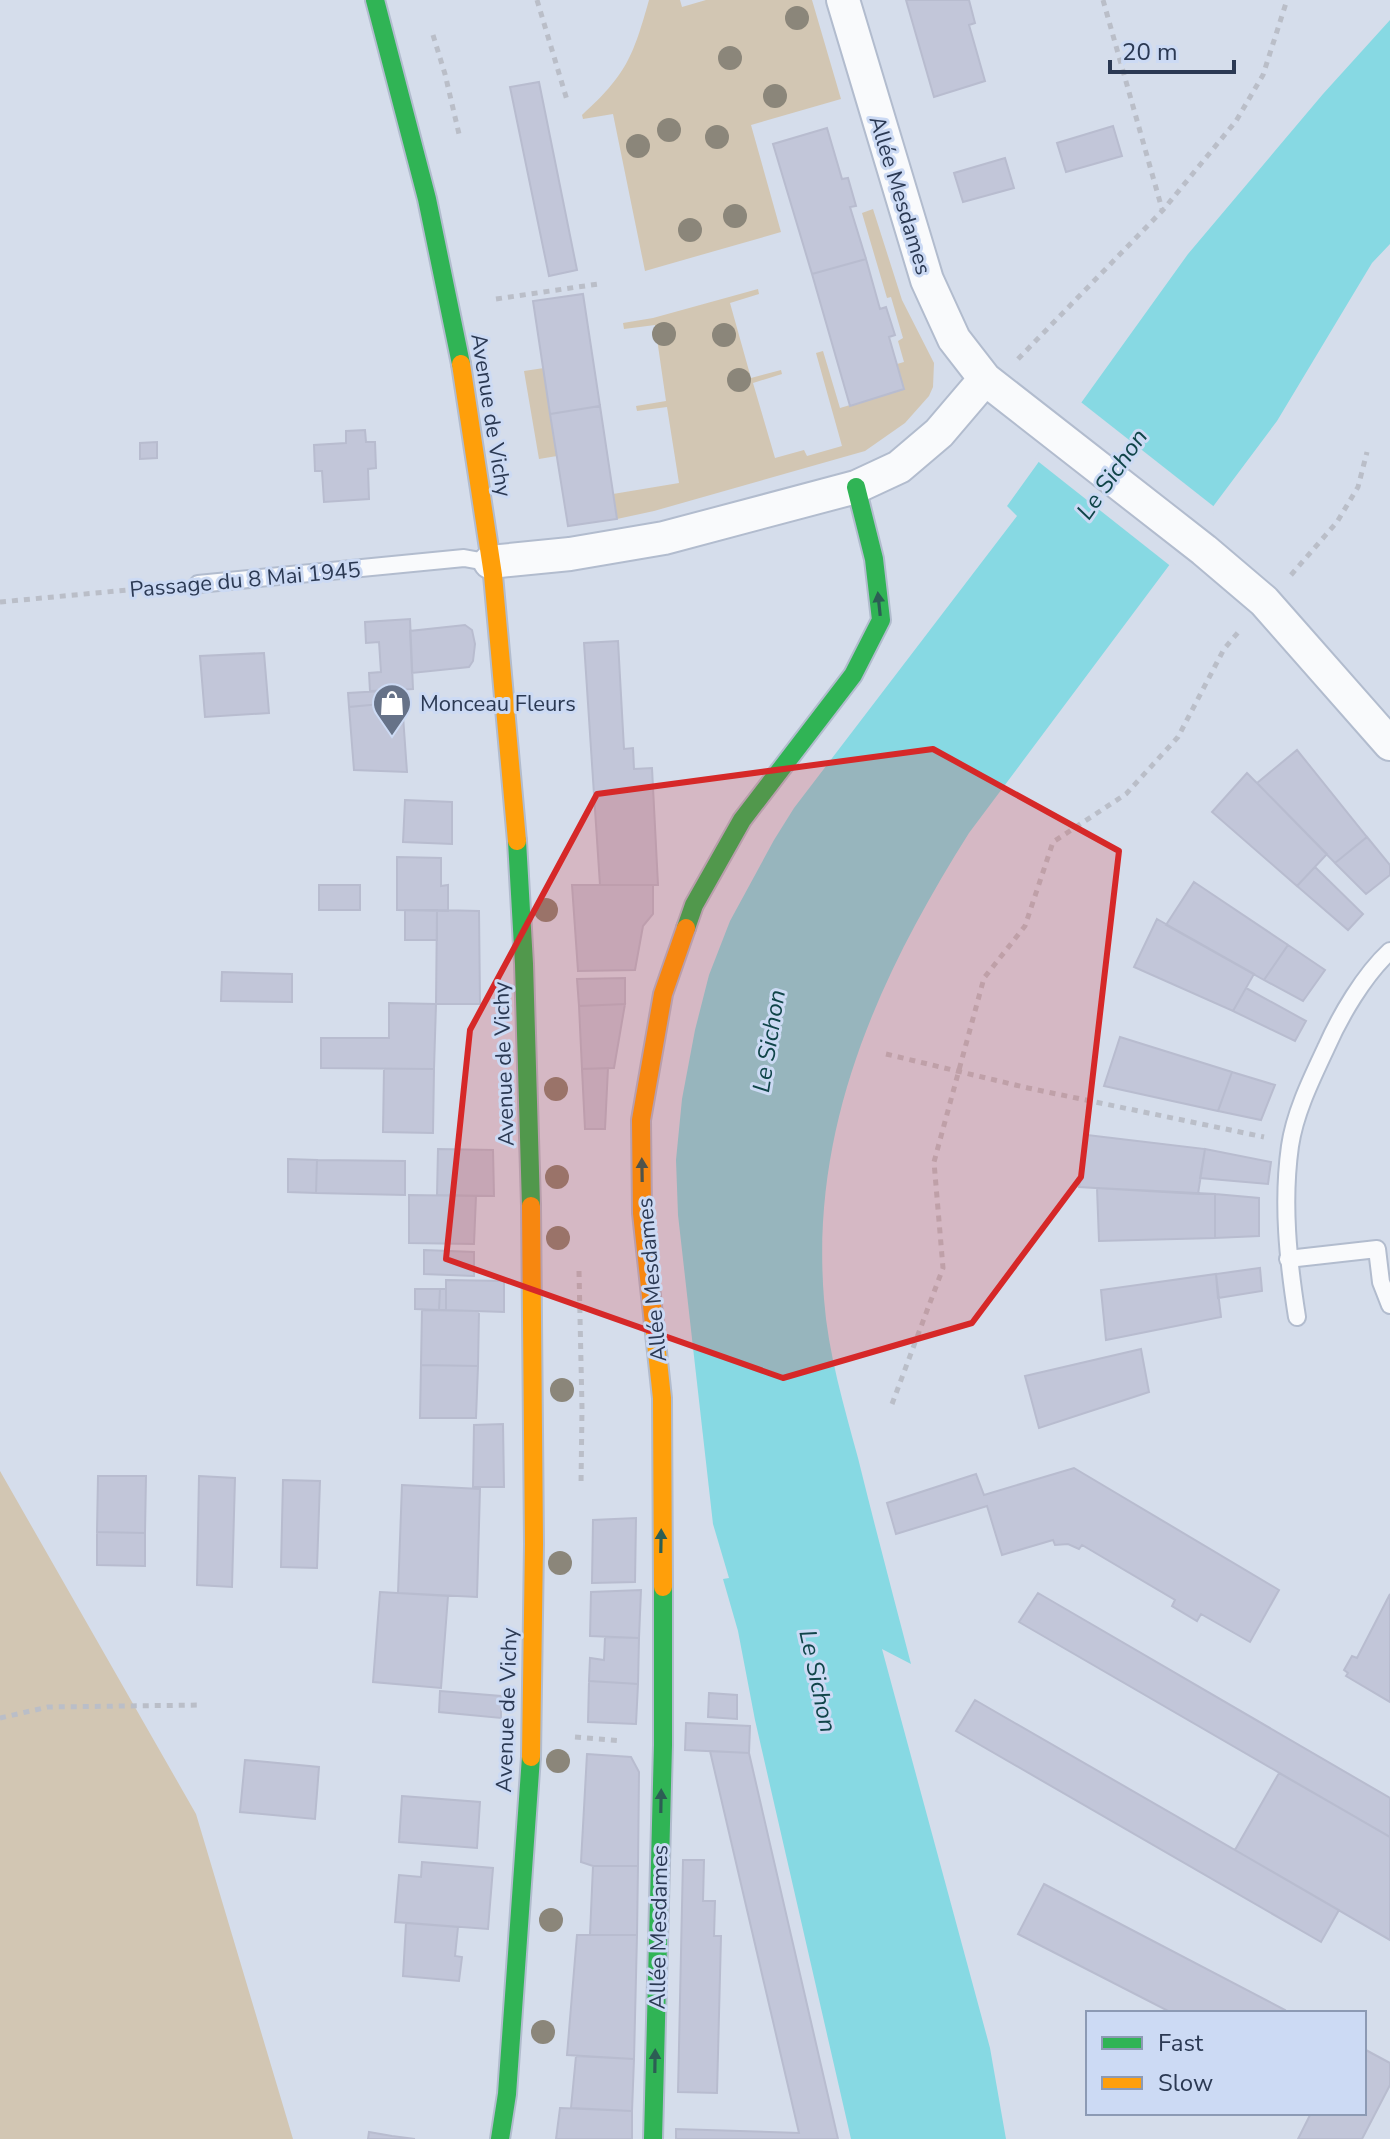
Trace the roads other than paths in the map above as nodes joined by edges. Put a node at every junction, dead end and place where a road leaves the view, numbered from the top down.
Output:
1 (375, 0) edge
2 (843, 0) edge
3 (985, 379) junction
4 (856, 487) junction
5 (490, 562) junction
6 (198, 584) road end
7 (1390, 744) edge
8 (1390, 951) edge
9 (1288, 1259) junction
10 (1390, 1305) edge
11 (1297, 1317) dead end
12 (500, 2139) edge
13 (653, 2139) edge

1 - 5 main road, Avenue de Vichy
2 - 3 street, Allée Mesdames
3 - 4 street
3 - 7 street, Allée Mesdames
4 - 5 street
13 -> 4 main road, Allée Mesdames
5 - 6 lane, Passage du 8 Mai 1945
5 - 12 main road, Avenue de Vichy
8 - 9 lane
9 - 10 lane
9 - 11 lane

